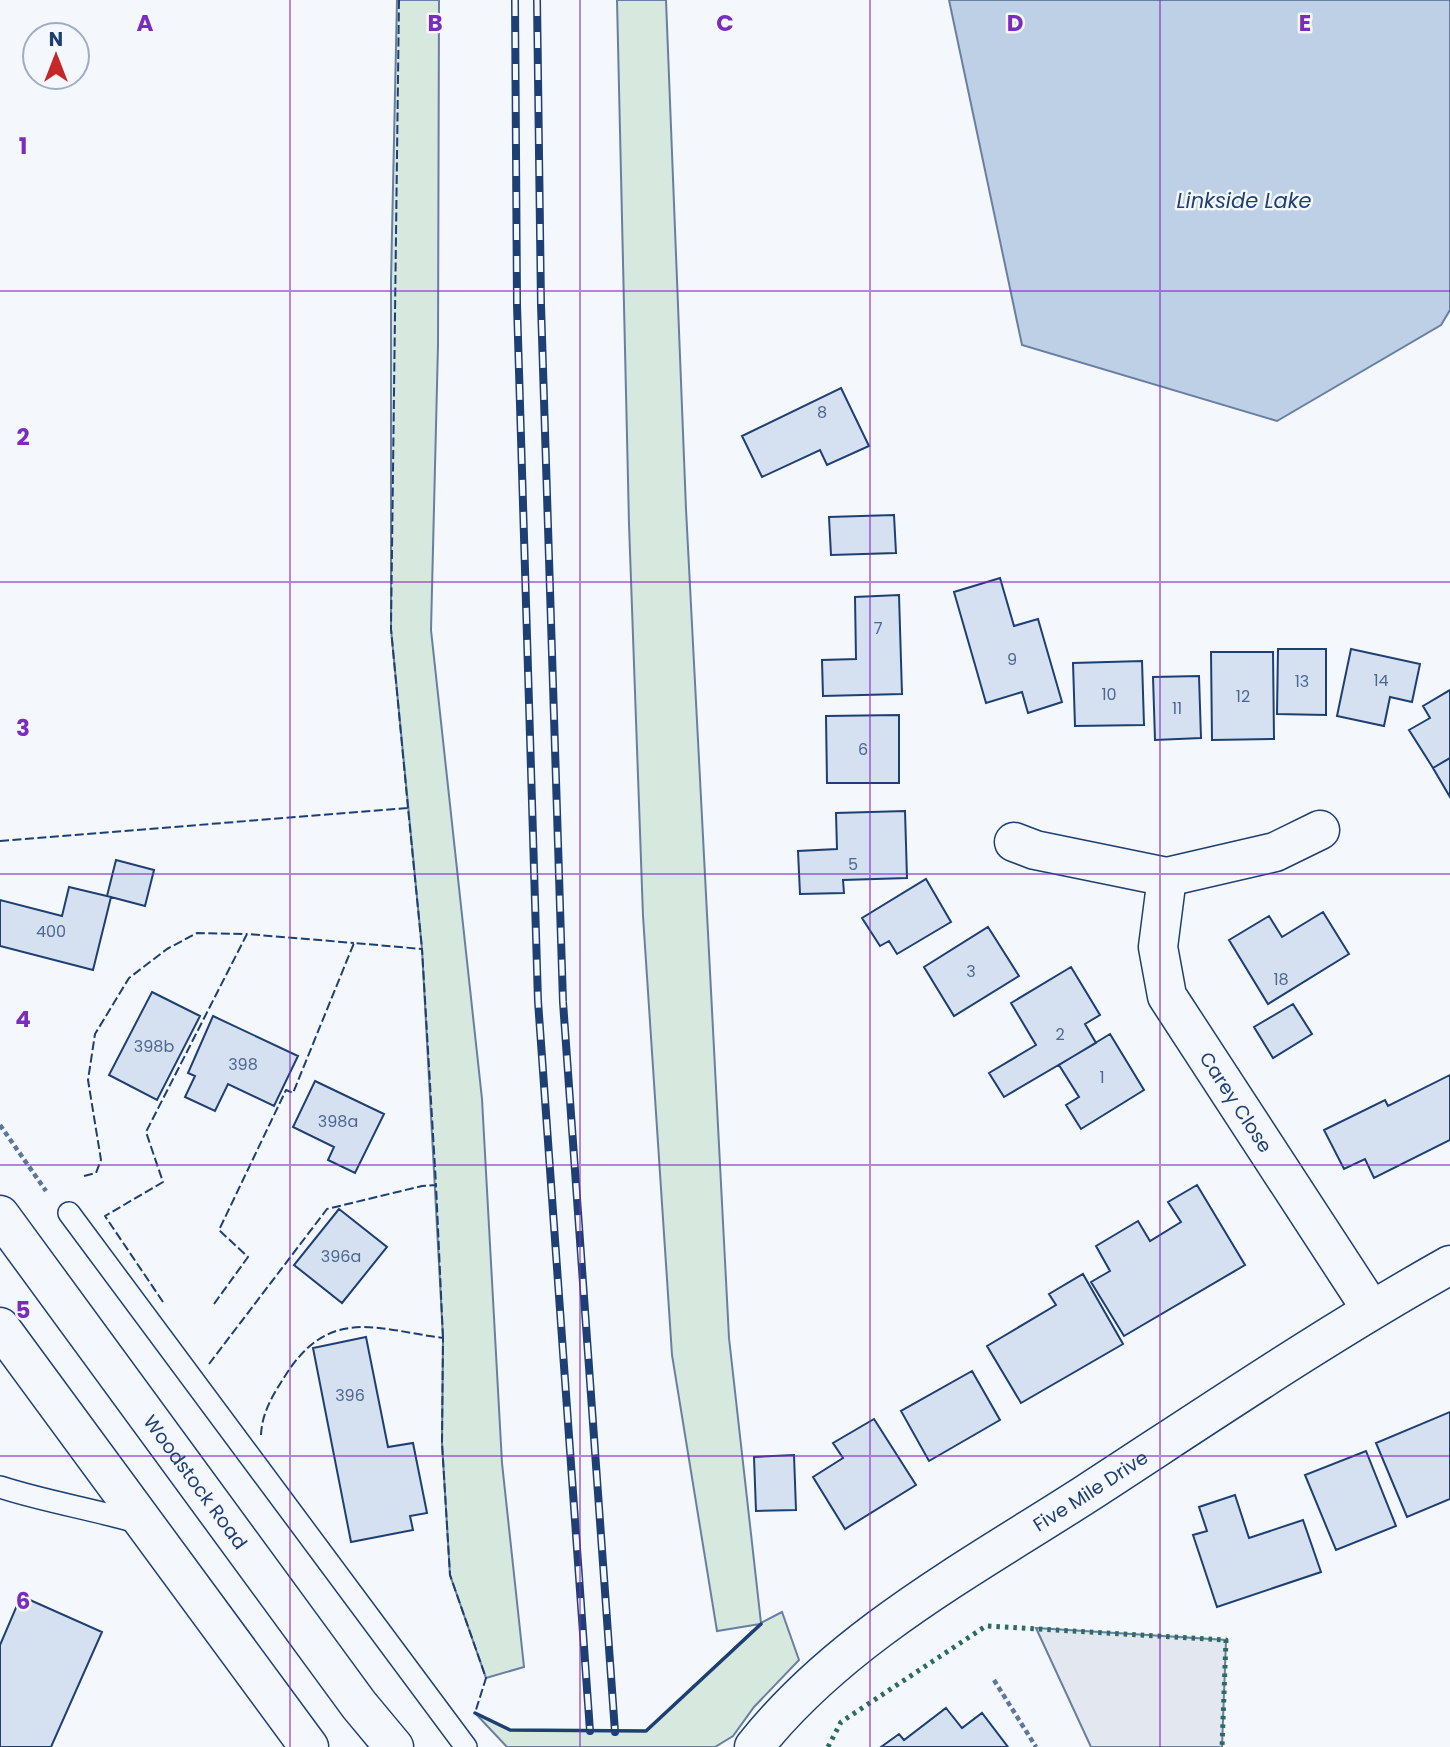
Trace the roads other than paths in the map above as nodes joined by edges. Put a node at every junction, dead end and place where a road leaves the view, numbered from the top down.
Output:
1 (1320, 830) dead end
2 (1013, 842) dead end
3 (1167, 877) junction
4 (69, 1213) road end
5 (0, 1215) edge
6 (1450, 1265) edge
7 (1371, 1309) junction
8 (0, 1327) edge
9 (0, 1487) edge
10 (149, 1526) junction
11 (309, 1747) edge
12 (394, 1747) edge
13 (467, 1747) edge
14 (754, 1747) edge

1 - 3 main road
2 - 3 main road
3 - 7 main road, Carey Close
4 - 13 lane
5 - 12 main road, Woodstock Road
6 - 7 main road, Five Mile Drive
7 - 14 main road, Five Mile Drive
8 - 10 main road
9 - 10 lane
10 - 11 main road

